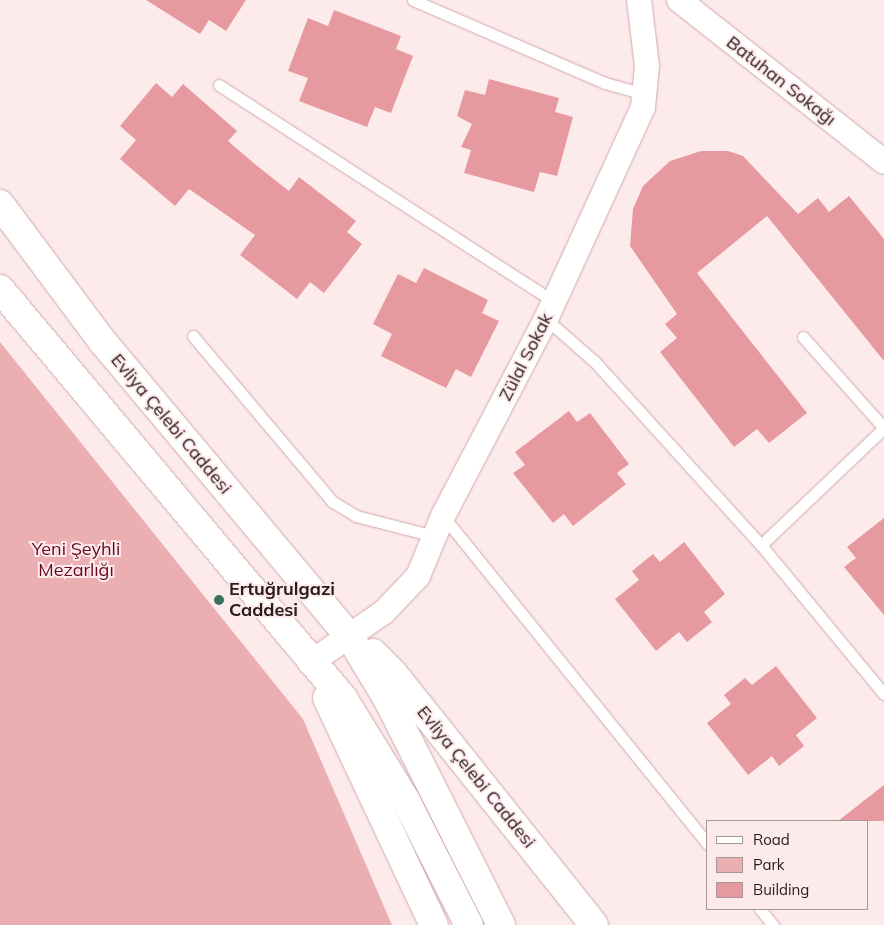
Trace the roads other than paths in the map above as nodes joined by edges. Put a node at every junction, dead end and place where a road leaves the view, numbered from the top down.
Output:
1 (413, 0) edge
2 (640, 0) edge
3 (679, 0) edge
4 (219, 85) dead end
5 (644, 94) junction
6 (884, 162) edge
7 (0, 204) edge
8 (0, 289) edge
9 (550, 310) junction
10 (193, 336) dead end
11 (803, 337) dead end
12 (884, 428) edge
13 (438, 526) junction
14 (761, 545) junction
15 (350, 637) junction
16 (310, 663) junction
17 (884, 694) edge
18 (706, 842) edge
19 (761, 910) edge
20 (466, 918) edge
21 (434, 925) edge
22 (501, 925) edge
23 (594, 925) edge
24 (773, 925) edge

1 - 5 lane
2 - 5 street, Zülal Sokak
3 - 6 street, Batuhan Sokağı
4 - 9 lane
5 - 9 street, Zülal Sokak
7 - 15 street, Evliya Çelebi Caddesi
8 - 16 street
9 - 13 street, Zülal Sokak
9 - 14 lane
10 - 13 lane
11 - 12 lane
12 - 14 lane
13 - 15 street, Zülal Sokak
13 - 18 lane
14 - 17 lane
15 - 16 street, Zülal Sokak
15 - 22 street, Evliya Çelebi Caddesi
15 - 23 street, Evliya Çelebi Caddesi
16 - 20 street
16 - 21 street
19 - 24 lane

